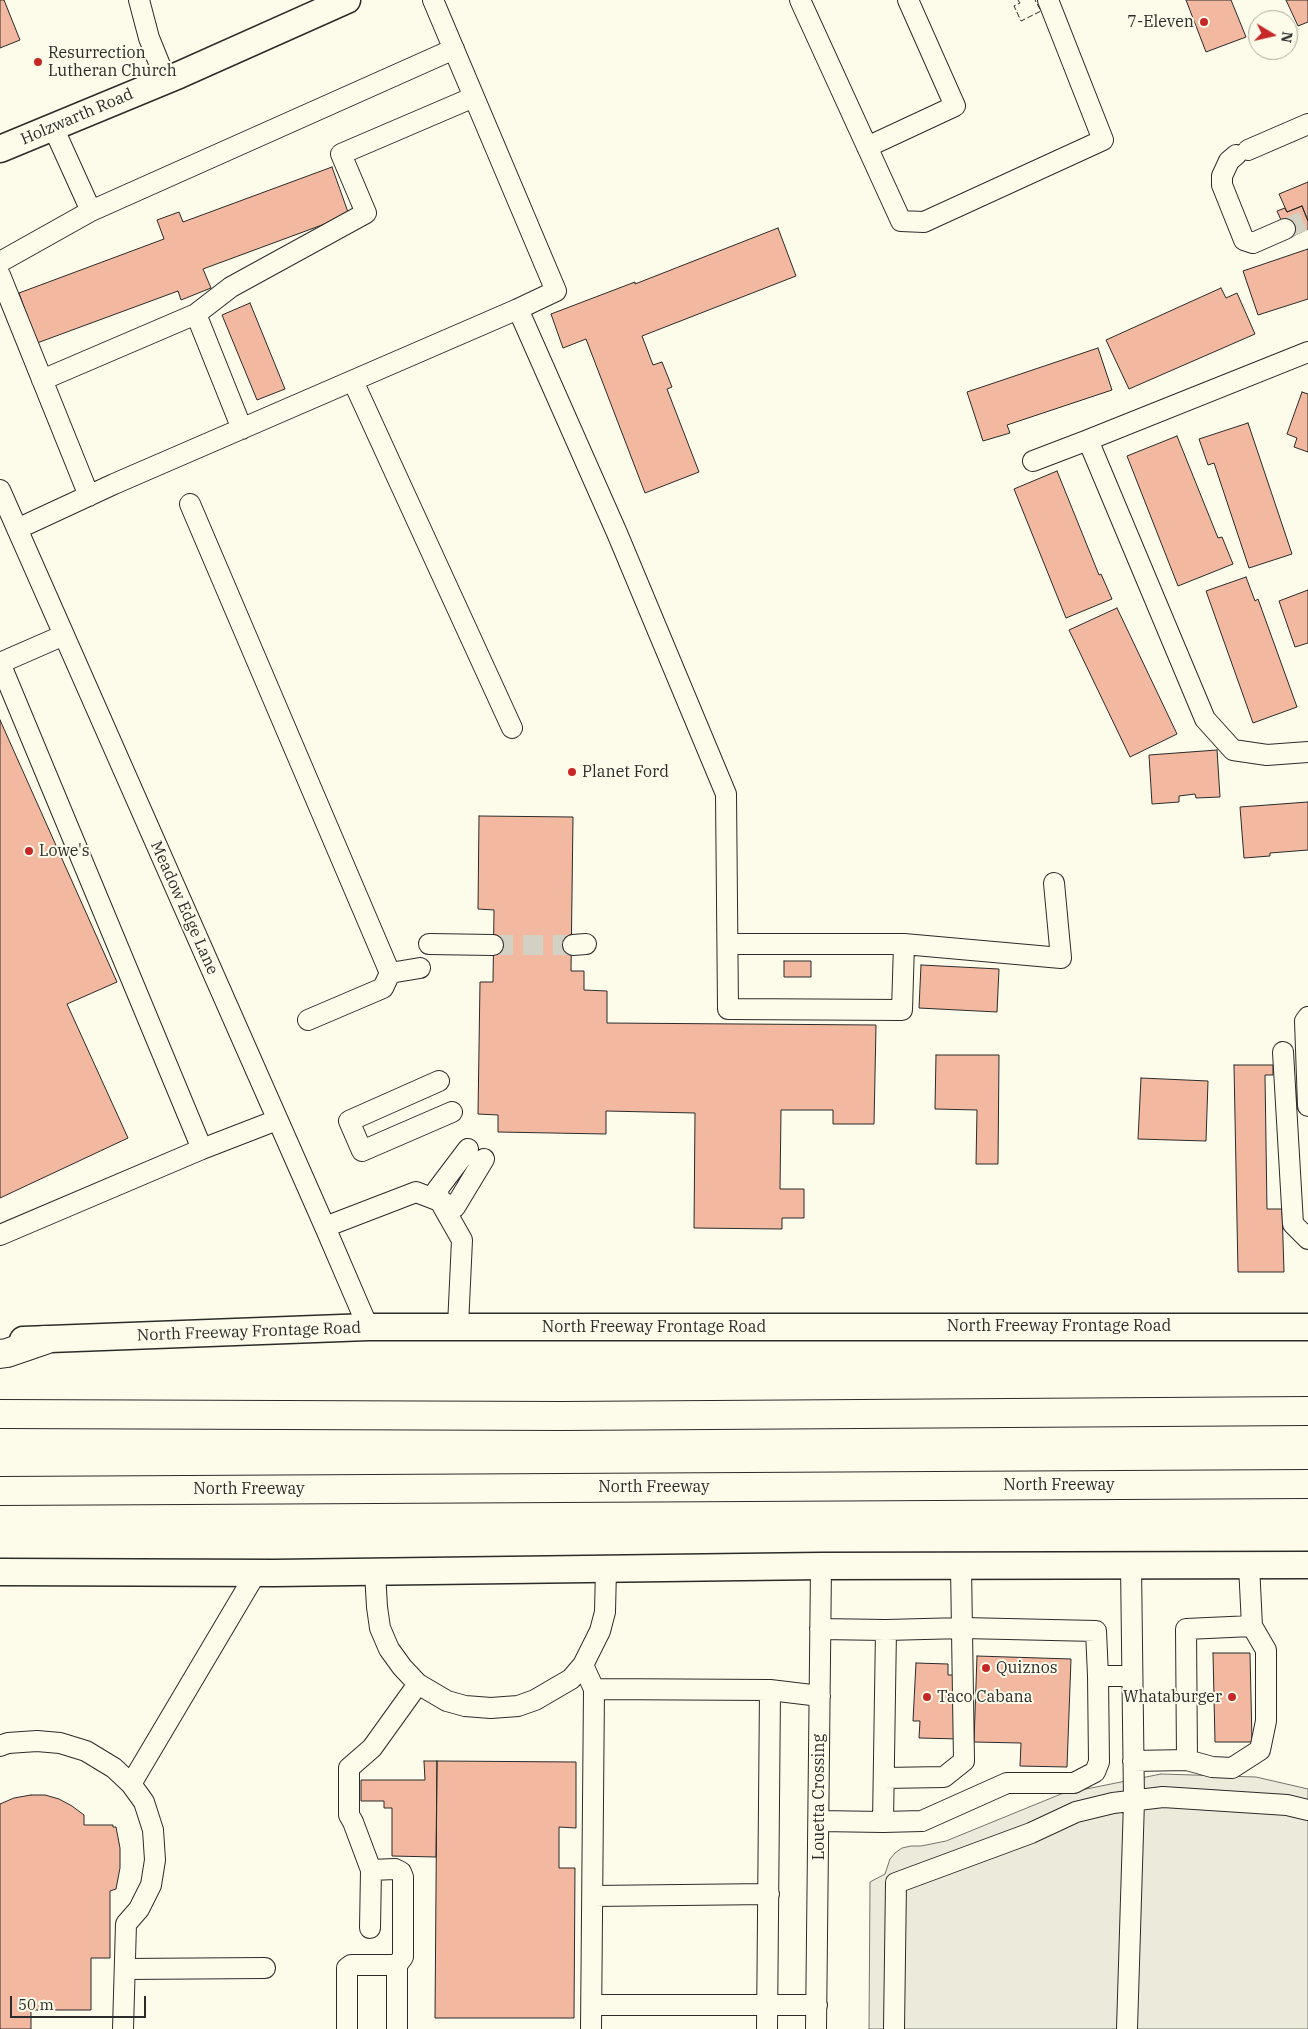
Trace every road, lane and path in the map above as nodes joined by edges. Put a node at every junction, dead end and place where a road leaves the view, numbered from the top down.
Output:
1 (139, 0) edge
2 (347, 0) edge
3 (433, 0) edge
4 (800, 0) edge
5 (908, 0) edge
6 (1048, 0) edge
7 (454, 50) junction
8 (166, 80) junction
9 (474, 97) junction
10 (1308, 124) edge
11 (53, 127) junction
12 (867, 147) junction
13 (0, 149) edge
14 (91, 211) junction
15 (1285, 229) tunnel mouth
16 (0, 262) edge
17 (0, 275) edge
18 (518, 309) junction
19 (196, 314) junction
20 (1308, 352) edge
21 (42, 380) junction
22 (353, 381) junction
23 (242, 429) junction
24 (1088, 440) junction
25 (1033, 461) dead end
26 (0, 490) edge
27 (89, 496) junction
28 (190, 504) dead end
29 (17, 529) junction
30 (64, 635) junction
31 (0, 663) edge
32 (512, 728) dead end
33 (1308, 752) edge
34 (1054, 883) dead end
35 (429, 944) dead end
36 (728, 944) junction
37 (904, 944) junction
38 (493, 945) tunnel mouth
39 (420, 968) dead end
40 (390, 973) junction
41 (1308, 1017) edge
42 (308, 1020) dead end
43 (1283, 1052) dead end
44 (439, 1081) dead end
45 (1308, 1106) edge
46 (452, 1112) dead end
47 (277, 1120) junction
48 (202, 1148) junction
49 (476, 1154) dead end
50 (442, 1203) junction
51 (325, 1227) junction
52 (0, 1235) edge
53 (1308, 1239) edge
54 (458, 1326) junction
55 (368, 1327) junction
56 (1308, 1327) edge
57 (0, 1340) edge
58 (45, 1340) junction
59 (0, 1354) edge
60 (1308, 1411) edge
61 (0, 1414) edge
62 (1308, 1484) edge
63 (0, 1491) edge
64 (1131, 1565) junction
65 (1249, 1565) junction
66 (1308, 1565) edge
67 (821, 1566) junction
68 (961, 1566) junction
69 (606, 1569) junction
70 (0, 1572) edge
71 (375, 1572) junction
72 (256, 1573) junction
73 (1252, 1626) junction
74 (820, 1628) junction
75 (963, 1628) junction
76 (886, 1630) junction
77 (583, 1664) junction
78 (1098, 1676) junction
79 (1132, 1676) junction
80 (418, 1684) junction
81 (594, 1689) junction
82 (770, 1690) junction
83 (820, 1696) junction
84 (0, 1746) edge
85 (1187, 1760) junction
86 (1133, 1761) junction
87 (884, 1778) junction
88 (1074, 1783) junction
89 (131, 1784) junction
90 (1134, 1801) junction
91 (1308, 1810) edge
92 (1076, 1812) junction
93 (819, 1821) junction
94 (883, 1822) junction
95 (372, 1870) junction
96 (769, 1894) junction
97 (593, 1896) junction
98 (370, 1928) dead end
99 (397, 1966) junction
100 (265, 1968) dead end
101 (125, 1969) junction
102 (817, 2004) junction
103 (592, 2005) junction
104 (768, 2005) junction
105 (123, 2029) edge
106 (347, 2029) edge
107 (397, 2029) edge
108 (591, 2029) edge
109 (768, 2029) edge
110 (816, 2029) edge
111 (894, 2029) edge
112 (1127, 2029) edge

1 - 8 street
2 - 8 main road, Holzwarth Road
3 - 7 street
4 - 12 street
5 - 12 street
6 - 12 street
7 - 9 street
7 - 14 street
8 - 11 main road, Holzwarth Road
9 - 18 street
9 - 19 street
10 - 15 street
11 - 13 main road, Holzwarth Road
11 - 14 street
14 - 16 street
17 - 21 street
18 - 22 street
18 - 36 street
19 - 21 street
19 - 23 street
20 - 24 street
21 - 27 street
22 - 23 street
22 - 32 street
23 - 27 street
24 - 25 street
24 - 33 street
26 - 29 street, Meadow Edge Lane
27 - 29 street
28 - 40 street
29 - 30 street, Meadow Edge Lane
30 - 31 street
30 - 47 street, Meadow Edge Lane
31 - 48 street
34 - 37 street
35 - 38 street
36 - 37 street
36 - 37 street
39 - 40 street
40 - 42 street
41 - 45 street
43 - 53 street
44 - 46 street
47 - 48 street
47 - 51 street, Meadow Edge Lane
48 - 52 street
49 - 50 street
50 - 51 street
50 - 54 street
51 - 55 street, Meadow Edge Lane
54 - 55 main road, North Freeway Frontage Road
54 - 56 main road, North Freeway Frontage Road
55 - 58 main road, North Freeway Frontage Road
57 - 58 main road, North Freeway Frontage Road
58 - 59 highway
60 - 61 highway
62 - 63 highway, North Freeway
64 - 65 main road
64 - 68 main road
64 - 79 street
65 - 66 main road
65 - 73 street
67 - 68 main road
67 - 69 main road
67 - 74 street, Louetta Crossing
68 - 75 street
69 - 71 main road
69 - 77 street
70 - 72 main road
71 - 72 main road
71 - 80 street
72 - 89 street
73 - 85 street
73 - 85 street
74 - 76 street
74 - 83 street, Louetta Crossing
75 - 76 street
75 - 78 street
75 - 87 street
76 - 87 street
77 - 80 street
77 - 81 street
78 - 79 street
78 - 88 street
79 - 86 street
80 - 95 street
81 - 82 street
81 - 97 street
82 - 83 street
82 - 96 street
83 - 93 street, Louetta Crossing
84 - 89 street
85 - 86 street
86 - 90 street
87 - 94 street
88 - 92 street
88 - 94 street
89 - 101 street
90 - 91 street
90 - 92 street
90 - 112 street
92 - 111 street
93 - 94 street
93 - 102 street, Louetta Crossing
95 - 98 street
95 - 99 street
96 - 97 street
96 - 104 street
97 - 103 street
99 - 106 street
99 - 107 street
100 - 101 street
101 - 105 street
102 - 104 street
102 - 110 street, Louetta Crossing
103 - 104 street
103 - 108 street
104 - 109 street

